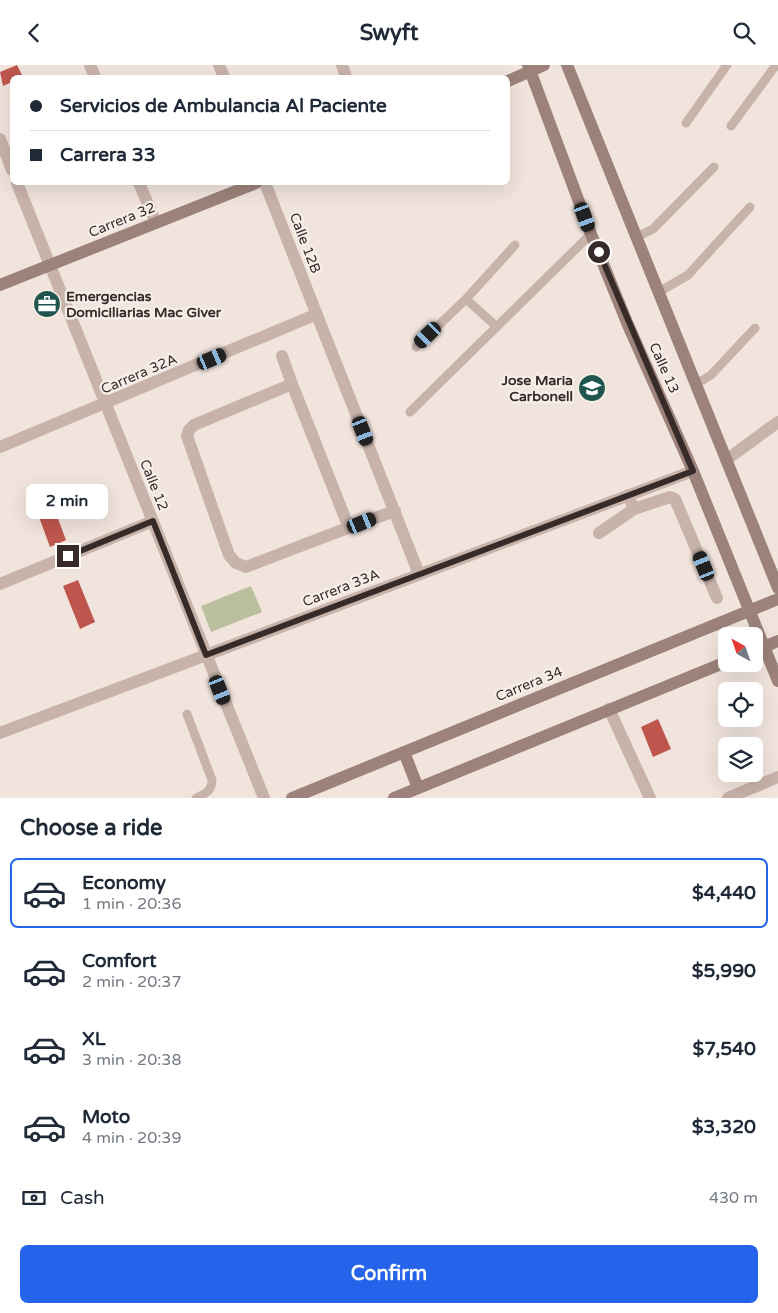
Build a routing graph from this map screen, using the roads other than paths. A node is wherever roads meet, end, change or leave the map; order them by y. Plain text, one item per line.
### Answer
1 (544, 65) edge
2 (567, 65) edge
3 (727, 65) edge
4 (776, 65) edge
5 (530, 68) edge
6 (510, 80) edge
7 (686, 123) dead end
8 (731, 126) dead end
9 (0, 139) edge
10 (10, 165) edge
11 (714, 167) dead end
12 (18, 185) edge
13 (140, 185) edge
14 (251, 185) edge
15 (266, 185) edge
16 (750, 207) dead end
17 (156, 223) junction
18 (591, 234) junction
19 (637, 237) junction
20 (515, 245) dead end
21 (50, 265) junction
22 (0, 285) edge
23 (659, 292) junction
24 (466, 299) junction
25 (317, 314) junction
26 (497, 327) junction
27 (755, 328) dead end
28 (416, 347) dead end
29 (282, 356) dead end
30 (292, 383) junction
31 (696, 384) junction
32 (106, 404) junction
33 (410, 413) dead end
34 (778, 422) edge
35 (0, 447) edge
36 (726, 460) junction
37 (693, 471) junction
38 (628, 495) junction
39 (634, 509) junction
40 (395, 511) junction
41 (153, 521) junction
42 (349, 528) junction
43 (599, 533) dead end
44 (419, 574) junction
45 (0, 584) edge
46 (778, 588) edge
47 (717, 598) dead end
48 (778, 599) edge
49 (748, 610) junction
50 (753, 627) edge
51 (778, 641) edge
52 (763, 647) edge
53 (206, 655) junction
54 (763, 656) edge
55 (718, 665) edge
56 (778, 681) edge
57 (609, 709) junction
58 (187, 714) dead end
59 (0, 733) edge
60 (404, 752) junction
61 (778, 777) edge
62 (418, 788) junction
63 (196, 798) edge
64 (264, 798) edge
65 (292, 798) edge
66 (394, 798) edge
67 (650, 798) edge
68 (728, 798) edge

1 - 5 street
2 - 19 street, Calle 13
3 - 7 lane
4 - 8 lane
5 - 6 street
5 - 18 street, Calle 13
9 - 10 street
11 - 19 lane
12 - 21 street, Calle 12
13 - 17 street
14 - 17 street, Carrera 32
15 - 25 street, Calle 12B
16 - 23 lane
17 - 21 street, Carrera 32
18 - 26 lane
18 - 37 street, Calle 13
19 - 23 street, Calle 13
20 - 24 lane
21 - 22 street, Carrera 32
21 - 32 street, Calle 12
23 - 31 street, Calle 13
24 - 26 lane
24 - 28 lane
25 - 32 street, Carrera 32A
25 - 40 street, Calle 12B
26 - 33 lane
27 - 31 lane
29 - 30 street
30 - 42 street
30 - 42 street
31 - 36 street, Calle 13
32 - 35 street, Carrera 32A
32 - 41 street, Calle 12
34 - 36 street
36 - 46 street, Calle 13
37 - 38 street, Carrera 33A
37 - 49 street, Calle 13
38 - 39 street
38 - 44 street, Carrera 33A
39 - 43 street
39 - 47 street
40 - 42 street
40 - 44 street, Calle 12B
41 - 45 street
41 - 53 street, Calle 12
44 - 53 street, Carrera 33A
48 - 49 street, Carrera 34
49 - 50 street, Calle 13
49 - 60 street, Carrera 34
51 - 52 street
53 - 59 street, Carrera 33A
53 - 64 street, Calle 12
54 - 56 street, Calle 13
55 - 57 street
57 - 62 street
57 - 67 street
58 - 63 lane
60 - 62 street
60 - 65 street, Carrera 34
61 - 68 street
62 - 66 street

